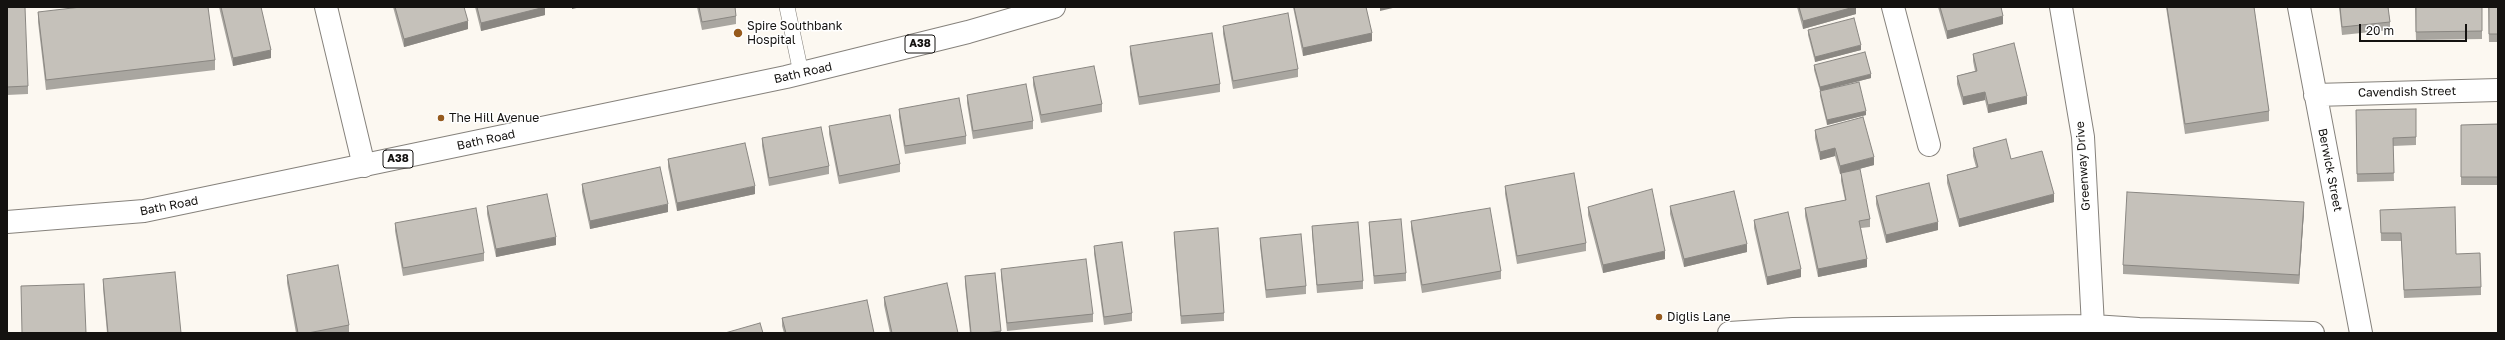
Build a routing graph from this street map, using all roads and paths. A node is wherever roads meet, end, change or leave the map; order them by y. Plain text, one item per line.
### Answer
1 (326, 7) edge
2 (788, 7) edge
3 (1054, 7) edge
4 (1893, 7) edge
5 (2061, 7) edge
6 (2299, 7) edge
7 (802, 73) junction
8 (2498, 90) edge
9 (2315, 95) junction
10 (1928, 145) dead end
11 (364, 166) junction
12 (7, 222) edge
13 (2094, 326) junction
14 (1730, 333) edge
15 (2313, 333) edge
16 (2361, 333) edge

1 - 11 street
2 - 7 lane
3 - 7 street, Bath Road / A38
4 - 10 street
5 - 13 street, Greenway Drive
6 - 9 street, Berwick Street
7 - 11 street, Bath Road / A38
8 - 9 street, Cavendish Street
9 - 16 street, Berwick Street
11 - 12 street, Bath Road / A38
13 - 14 street
13 - 15 street

